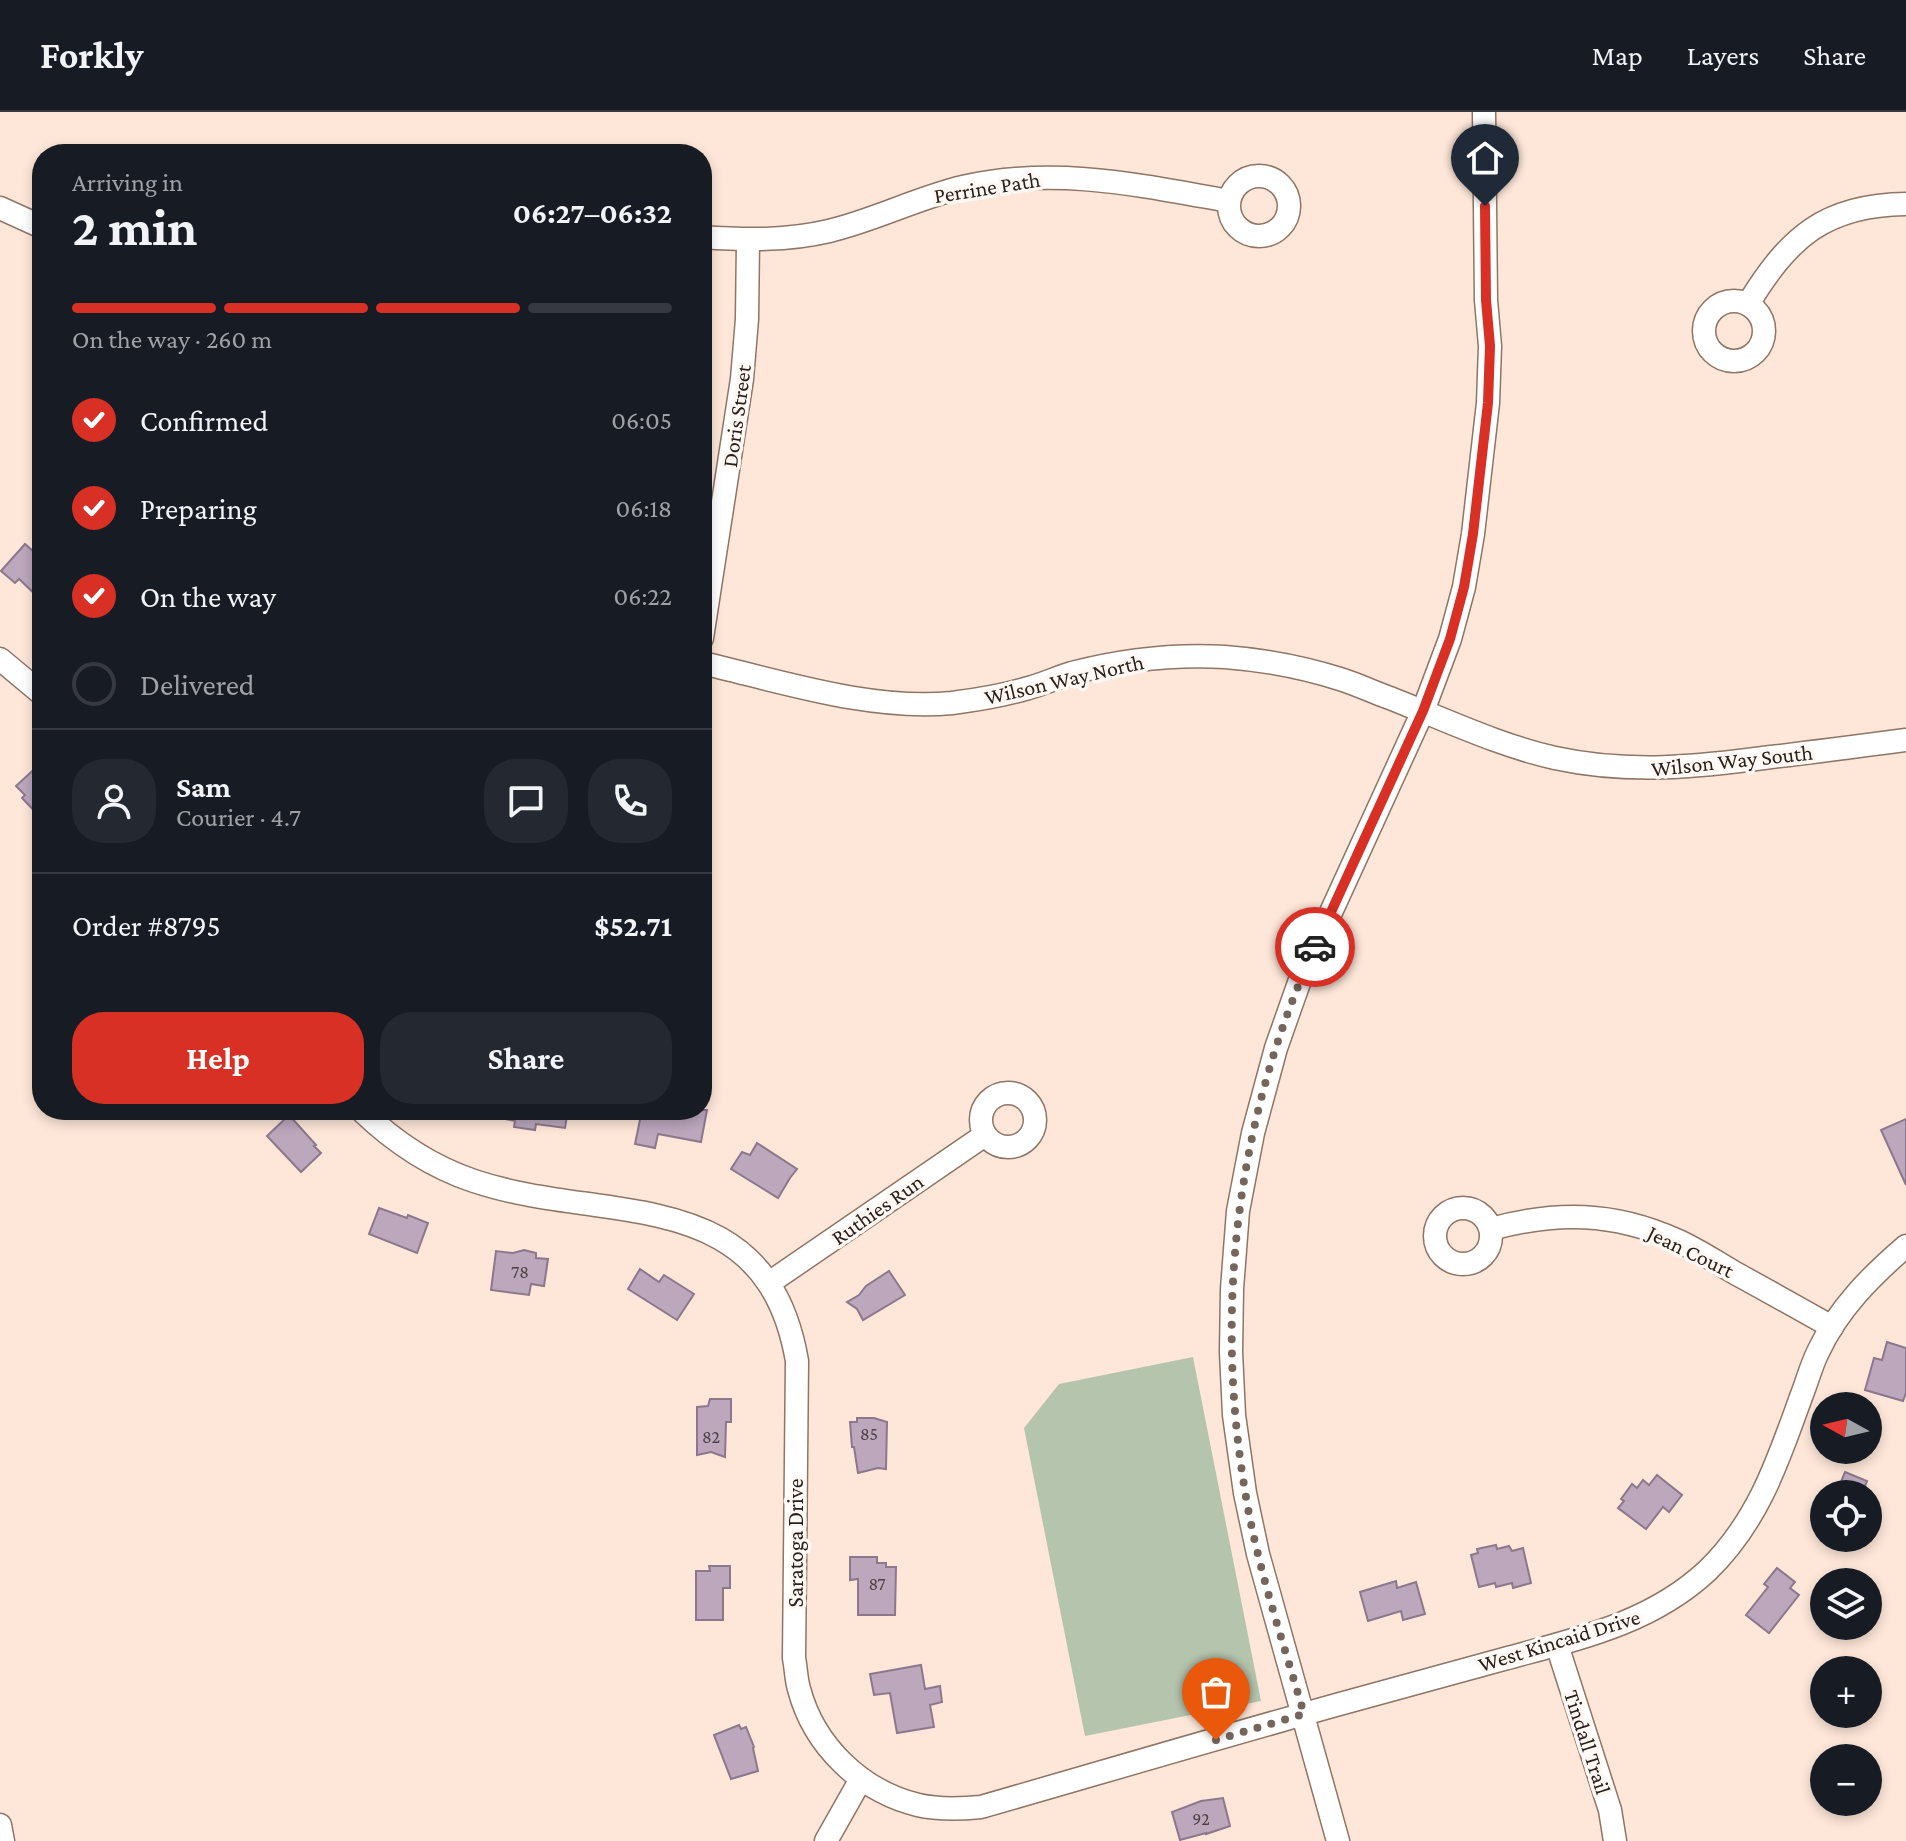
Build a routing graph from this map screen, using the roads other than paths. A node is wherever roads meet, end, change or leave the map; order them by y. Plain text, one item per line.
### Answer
1 (1484, 112) edge
2 (1229, 201) dead end
3 (1906, 204) edge
4 (0, 208) edge
5 (32, 222) edge
6 (712, 238) edge
7 (748, 241) junction
8 (1748, 304) dead end
9 (712, 573) edge
10 (0, 659) edge
11 (712, 665) edge
12 (32, 686) edge
13 (1423, 711) junction
14 (1906, 740) edge
15 (372, 1120) edge
16 (985, 1135) dead end
17 (1491, 1229) dead end
18 (1906, 1246) edge
19 (769, 1283) junction
20 (1832, 1327) junction
21 (1557, 1645) junction
22 (1304, 1714) junction
23 (861, 1779) junction
24 (0, 1825) edge
25 (3, 1841) edge
26 (826, 1841) edge
27 (1338, 1841) edge
28 (1615, 1841) edge

1 - 13 street
2 - 7 street, Perrine Path
3 - 8 street
4 - 5 street
6 - 7 street, Perrine Path
7 - 9 street, Doris Street
10 - 12 street
11 - 13 street, Wilson Way North
13 - 14 street, Wilson Way South
13 - 22 street
15 - 19 street, Saratoga Drive
16 - 19 street, Ruthies Run
17 - 20 street, Jean Court
18 - 20 street, West Kincaid Drive
19 - 23 street, Saratoga Drive
20 - 21 street, West Kincaid Drive
21 - 22 street, West Kincaid Drive
21 - 28 street, Tindall Trail
22 - 23 street, Saratoga Drive
22 - 27 street
23 - 26 street
24 - 25 street

